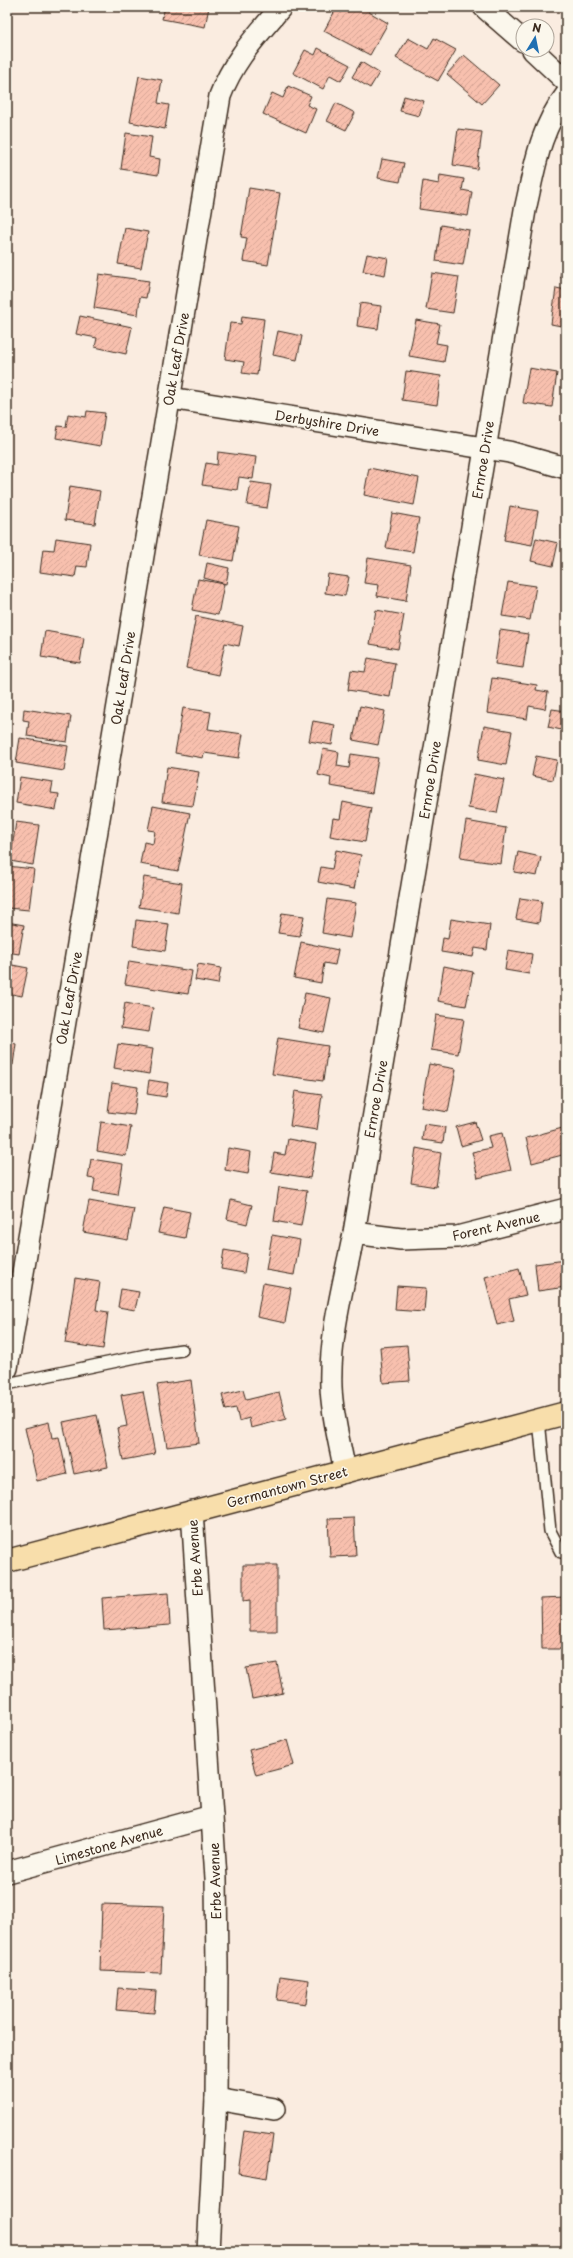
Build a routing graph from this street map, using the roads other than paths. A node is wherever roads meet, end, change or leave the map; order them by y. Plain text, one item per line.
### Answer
1 (281, 7) edge
2 (484, 7) edge
3 (515, 34) edge
4 (542, 58) edge
5 (566, 81) edge
6 (566, 94) edge
7 (170, 398) junction
8 (485, 448) junction
9 (566, 468) edge
10 (566, 1209) edge
11 (354, 1233) junction
12 (182, 1350) dead end
13 (7, 1368) edge
14 (7, 1384) edge
15 (566, 1413) edge
16 (539, 1420) junction
17 (345, 1472) junction
18 (192, 1512) junction
19 (566, 1553) edge
20 (7, 1560) edge
21 (212, 1816) junction
22 (7, 1872) edge
23 (216, 2099) junction
24 (274, 2109) dead end
25 (208, 2251) edge

1 - 7 street, Oak Leaf Drive
2 - 3 street
4 - 5 street
6 - 8 street, Ernroe Drive
7 - 8 street, Derbyshire Drive
7 - 13 street, Oak Leaf Drive
8 - 9 street, Derbyshire Drive
8 - 11 street, Ernroe Drive
10 - 11 street, Forent Avenue
11 - 17 street, Ernroe Drive
12 - 14 lane
15 - 16 main road, Germantown Street
16 - 17 main road, Germantown Street
16 - 19 lane
17 - 18 main road, Germantown Street
18 - 20 main road, Germantown Street
18 - 21 street, Erbe Avenue
21 - 22 street, Limestone Avenue
21 - 23 street, Erbe Avenue
23 - 24 street
23 - 25 street, Erbe Avenue

